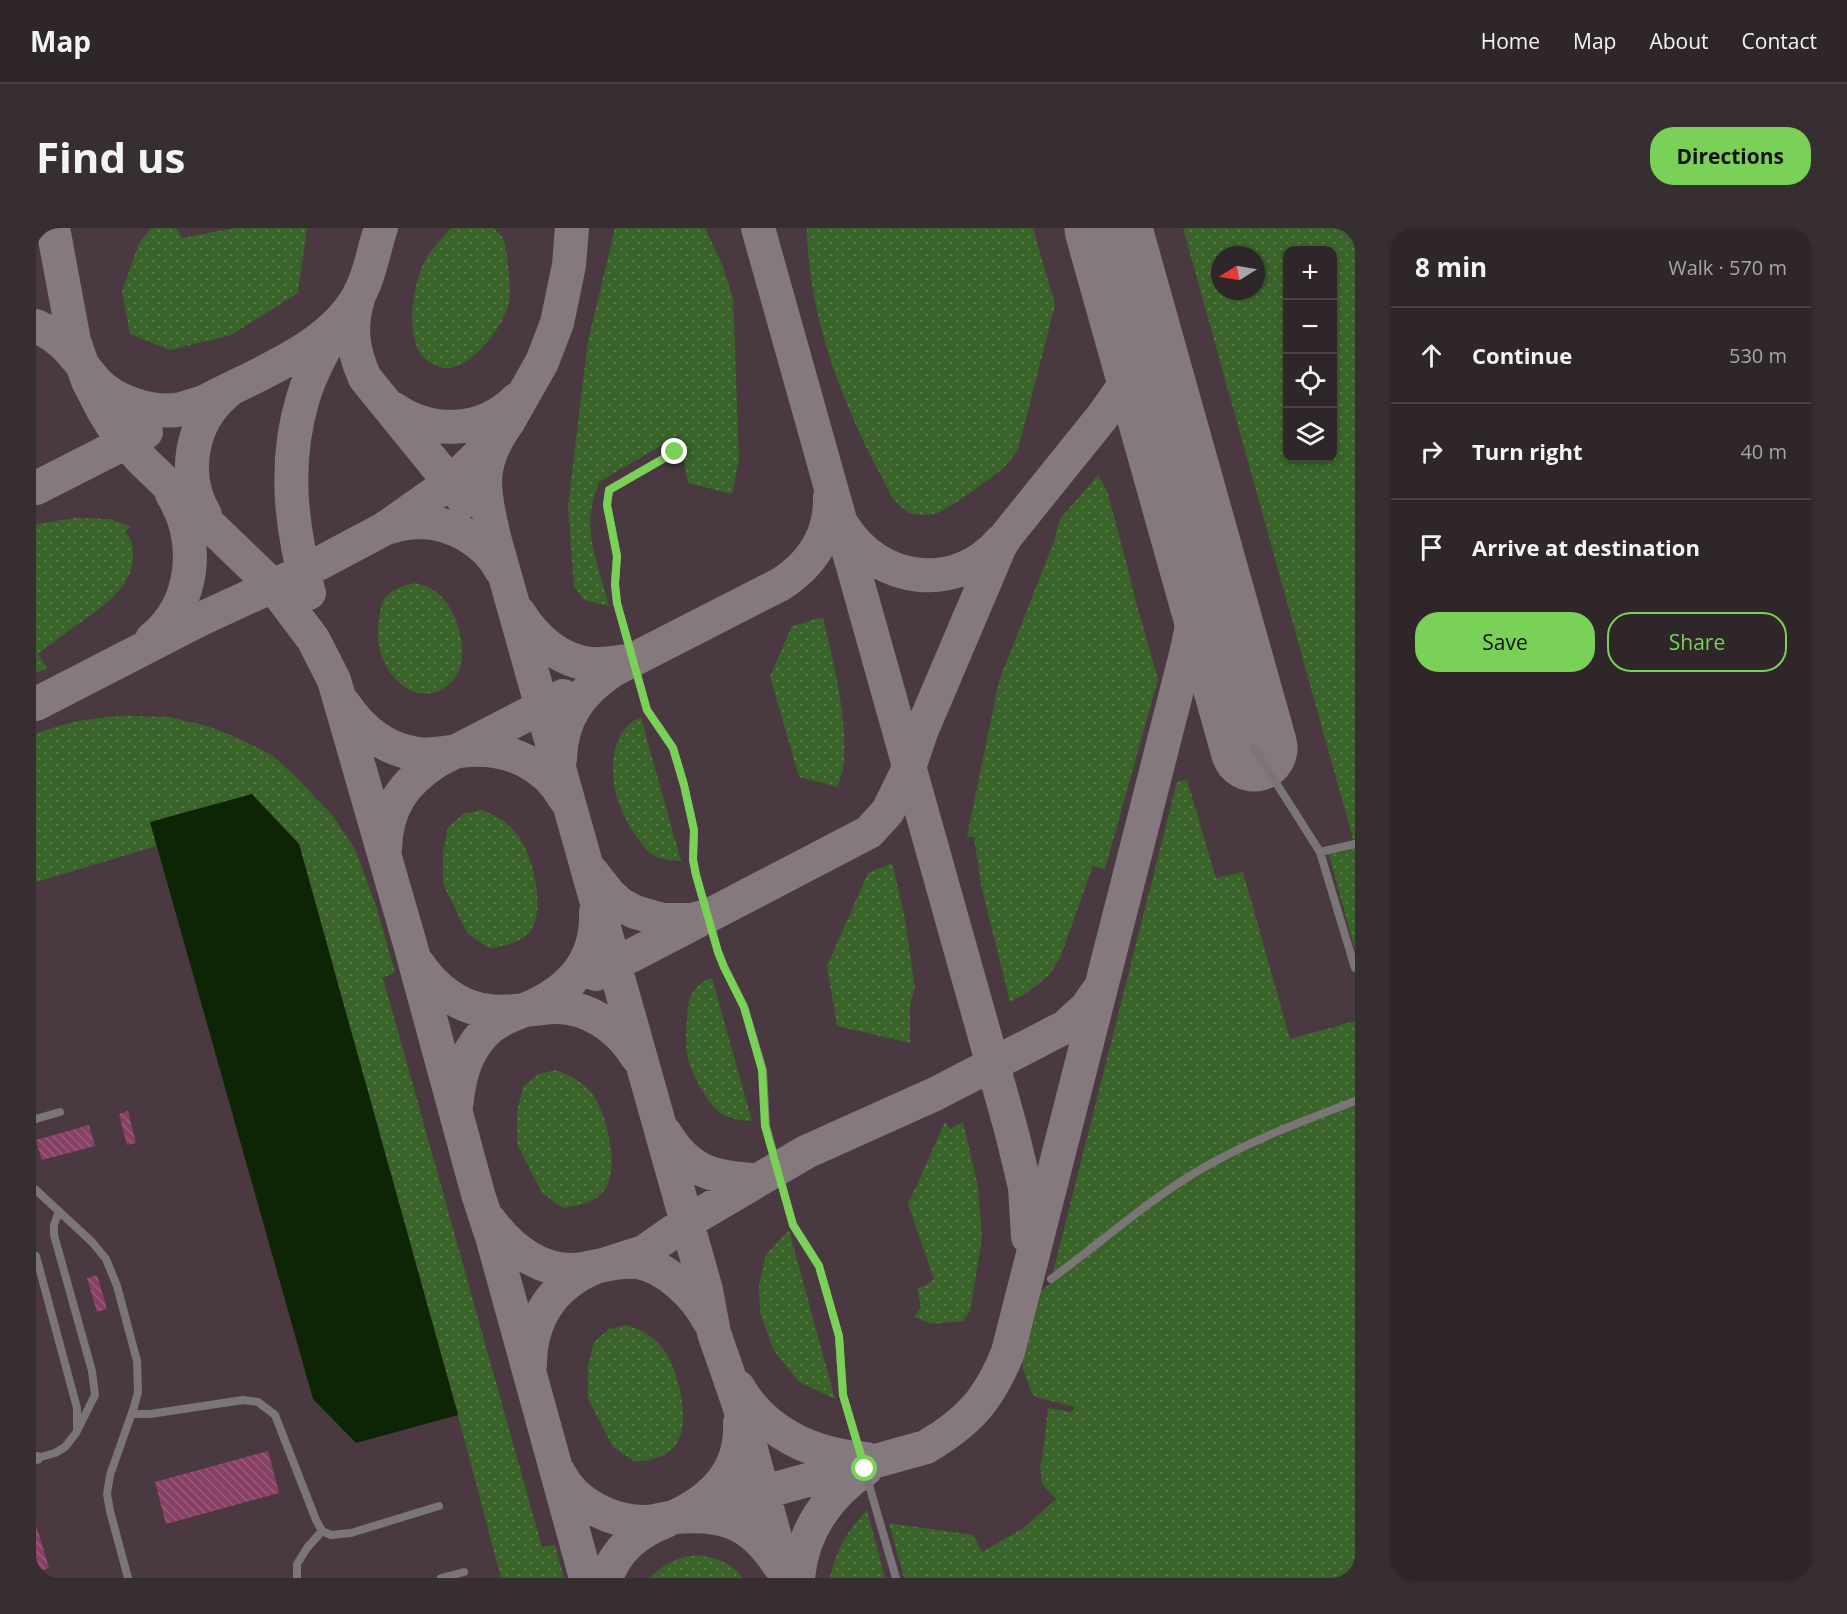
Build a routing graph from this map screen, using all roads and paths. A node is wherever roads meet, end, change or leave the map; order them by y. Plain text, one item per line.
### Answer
1 (675, 452) dead end
2 (1254, 748) dead end
3 (1355, 844) edge
4 (1320, 852) junction
5 (1355, 968) edge
6 (1355, 1101) edge
7 (60, 1112) dead end
8 (36, 1119) edge
9 (36, 1190) edge
10 (59, 1211) junction
11 (36, 1256) edge
12 (1051, 1279) dead end
13 (132, 1414) junction
14 (76, 1433) junction
15 (36, 1458) edge
16 (439, 1506) dead end
17 (322, 1531) junction
18 (464, 1572) dead end
19 (128, 1578) edge
20 (297, 1578) edge
21 (441, 1578) edge
22 (896, 1578) edge

1 - 22 lane
2 - 4 lane
3 - 4 lane
4 - 5 lane
6 - 12 lane
7 - 8 lane
9 - 10 lane
10 - 13 lane
10 - 14 lane
11 - 14 lane
13 - 17 lane
13 - 19 lane
14 - 15 lane
16 - 17 lane
17 - 20 lane
18 - 21 lane

